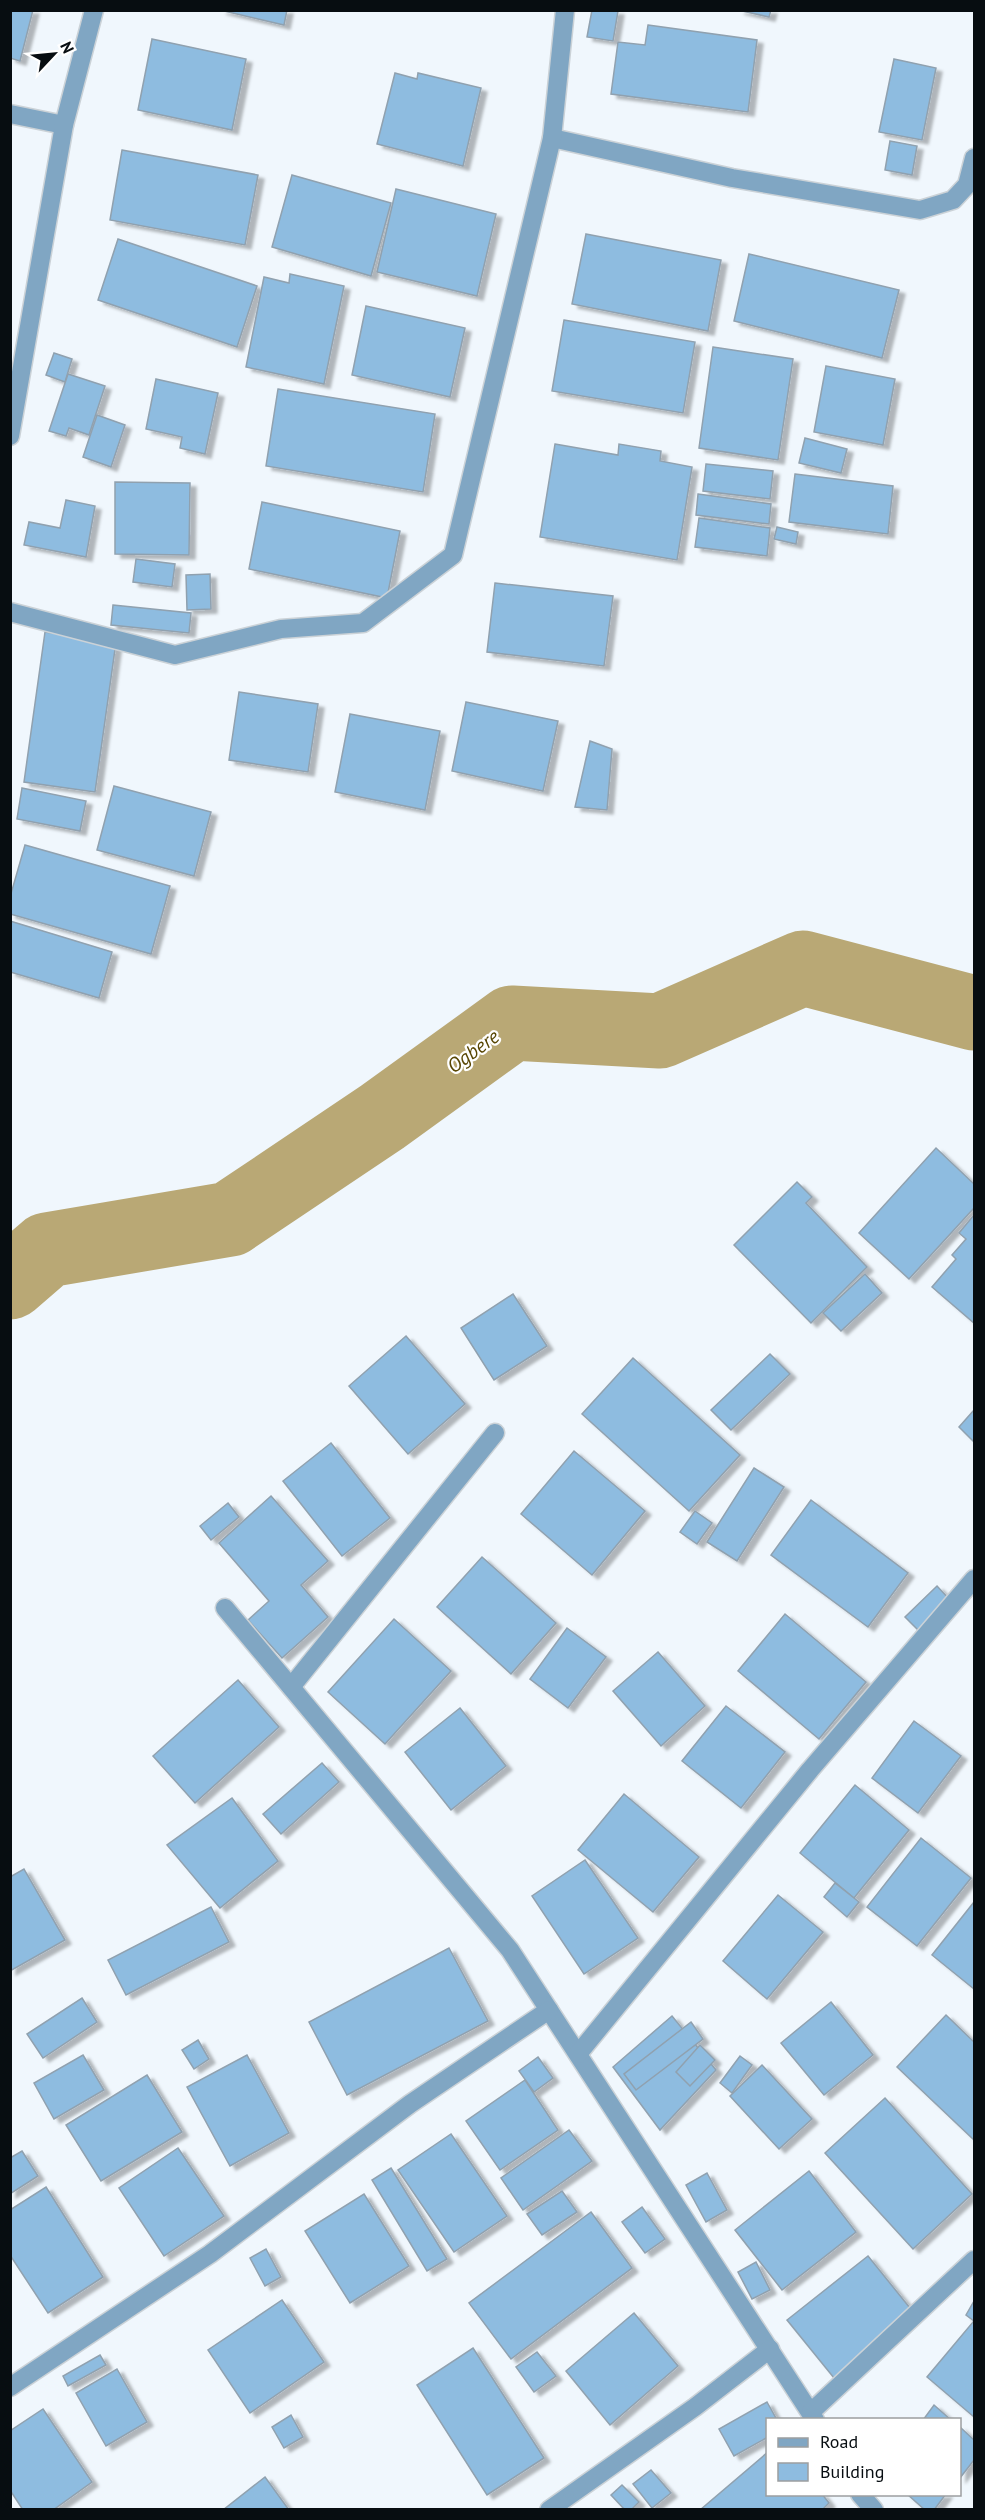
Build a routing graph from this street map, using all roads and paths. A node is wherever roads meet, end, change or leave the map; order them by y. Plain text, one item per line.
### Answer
1 (94, 10) edge
2 (565, 10) edge
3 (10, 114) edge
4 (64, 125) junction
5 (552, 138) junction
6 (975, 158) edge
7 (10, 436) edge
8 (10, 612) edge
9 (495, 1433) dead end
10 (975, 1579) edge
11 (225, 1608) dead end
12 (291, 1687) junction
13 (549, 2010) junction
14 (578, 2054) junction
15 (975, 2260) edge
16 (770, 2349) junction
17 (10, 2387) edge
18 (813, 2416) edge
19 (862, 2496) edge
20 (549, 2510) edge
21 (874, 2510) edge

1 - 4 street
2 - 5 street
3 - 4 street
4 - 7 street
5 - 6 street
5 - 8 street
9 - 12 street
10 - 14 street
11 - 12 street
12 - 13 street
13 - 14 street
13 - 17 street
14 - 16 street
15 - 18 street
16 - 18 street
16 - 20 street
19 - 21 street

